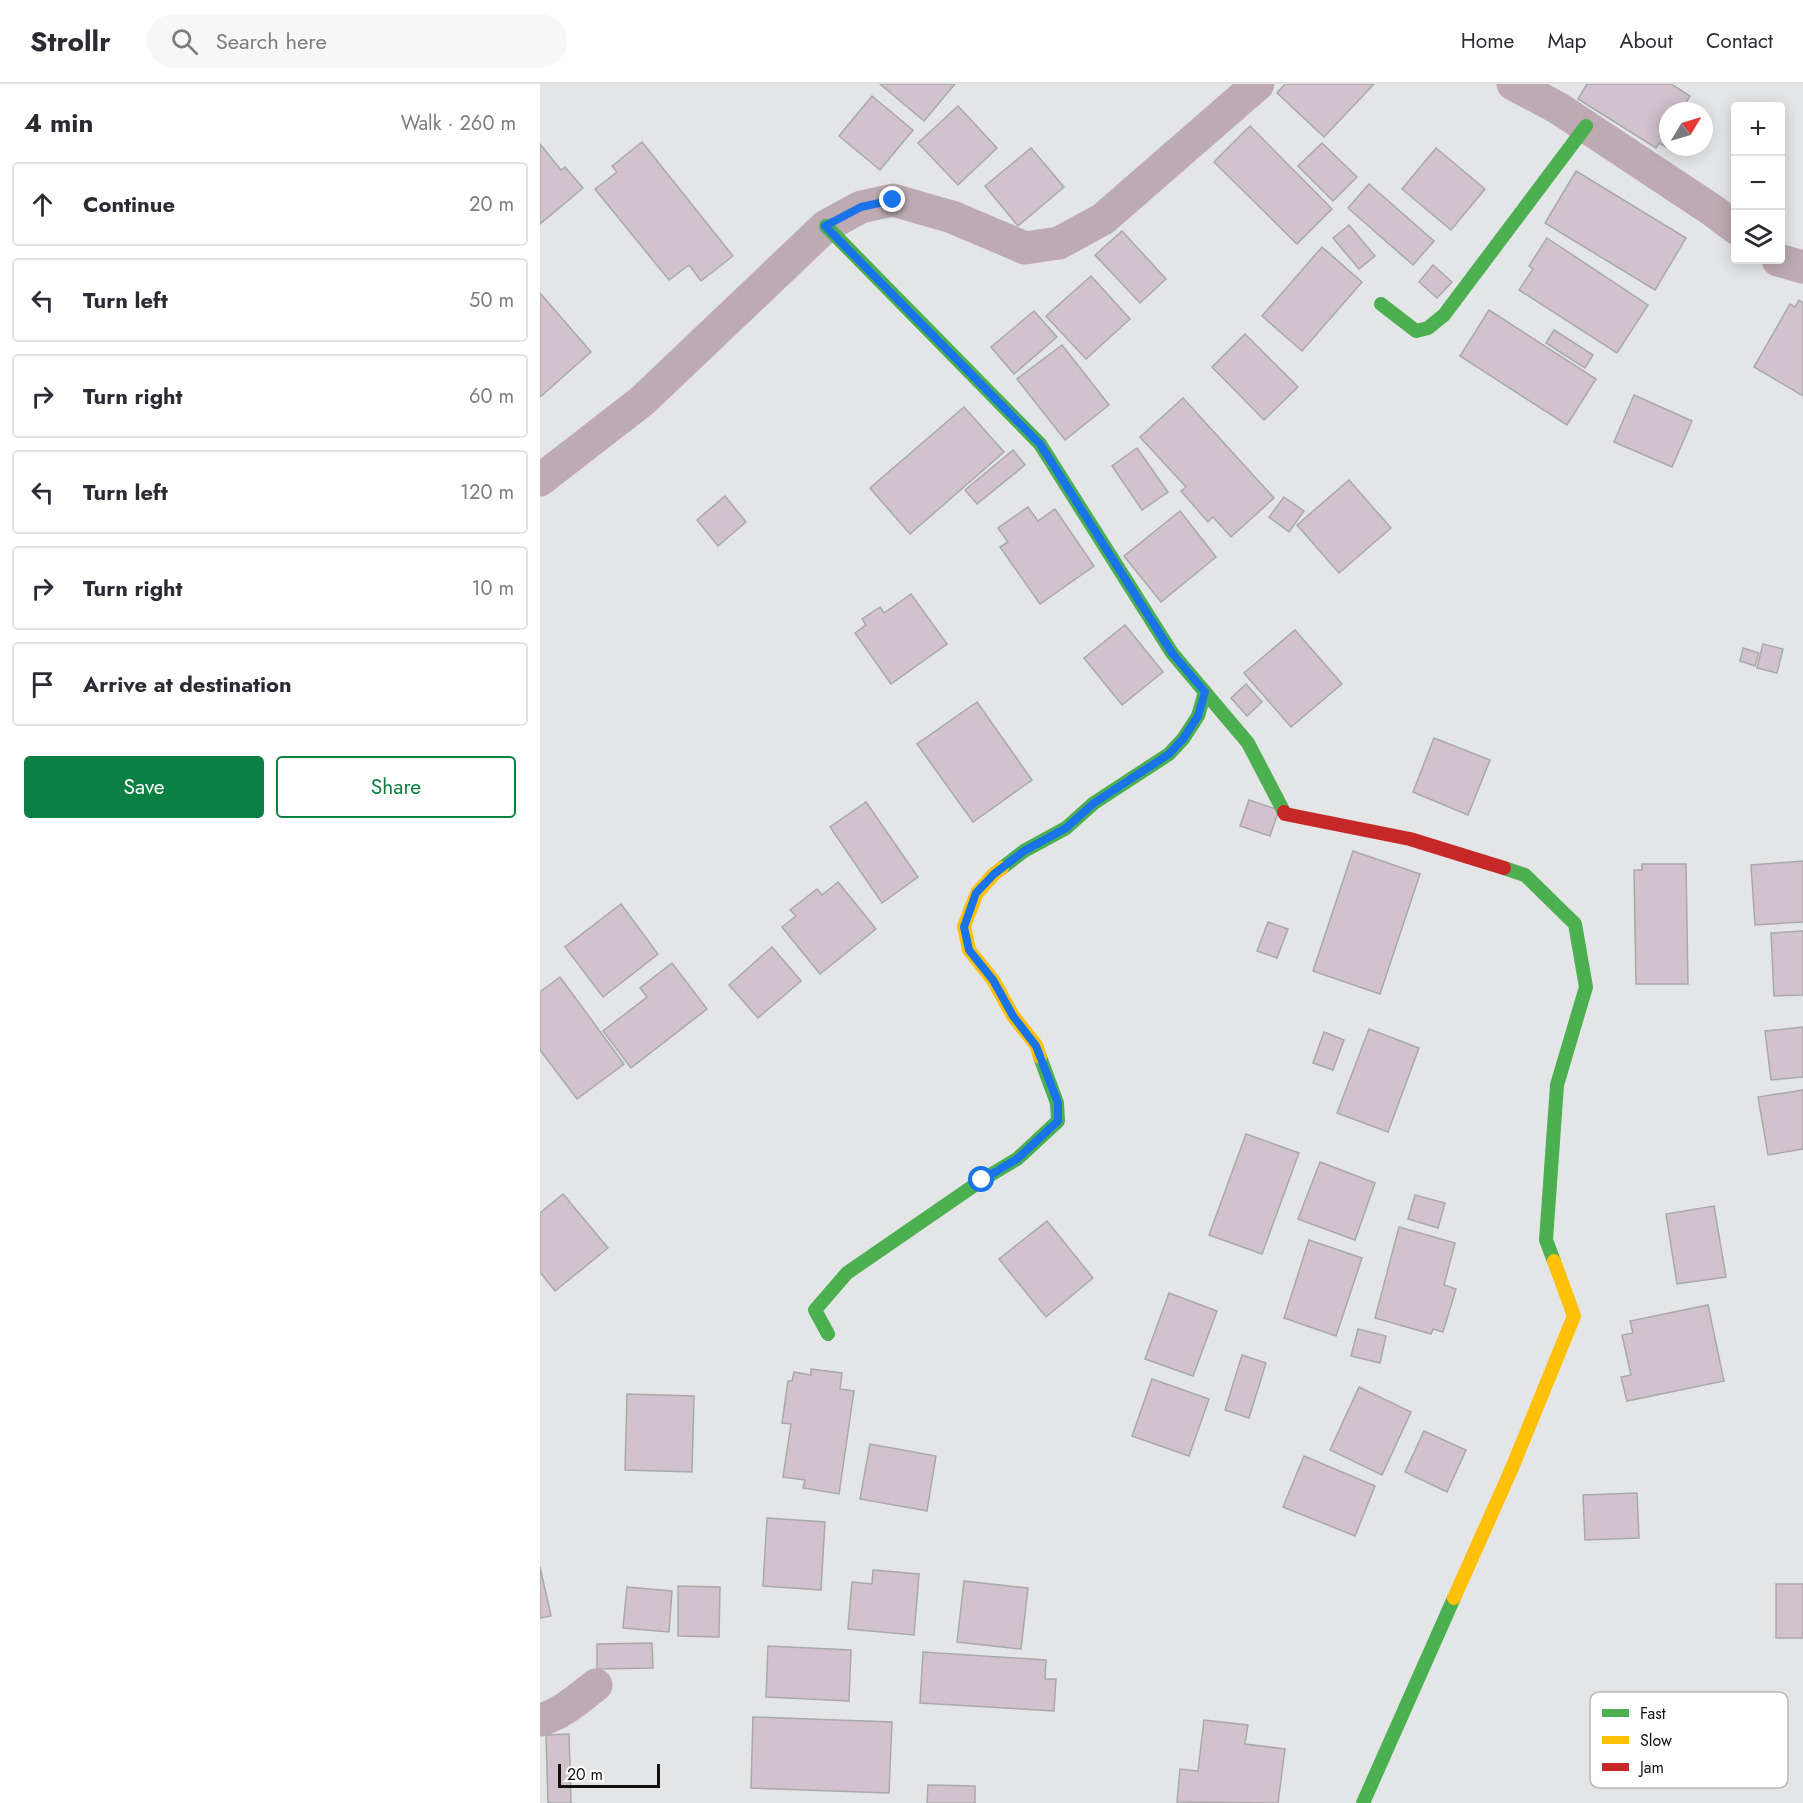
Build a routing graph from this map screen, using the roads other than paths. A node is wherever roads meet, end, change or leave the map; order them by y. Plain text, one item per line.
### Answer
1 (1258, 84) edge
2 (1513, 84) edge
3 (1564, 96) edge
4 (1586, 126) junction
5 (1731, 224) edge
6 (825, 226) junction
7 (1785, 262) edge
8 (1803, 267) edge
9 (1381, 304) dead end
10 (540, 480) edge
11 (1205, 692) junction
12 (828, 1334) dead end
13 (596, 1686) dead end
14 (540, 1720) edge
15 (1363, 1803) edge

1 - 6 street
2 - 3 street
3 - 4 street
4 - 5 street
4 - 9 street
6 - 10 street
6 - 11 street
7 - 8 street
11 - 12 street
11 - 15 street
13 - 14 street

